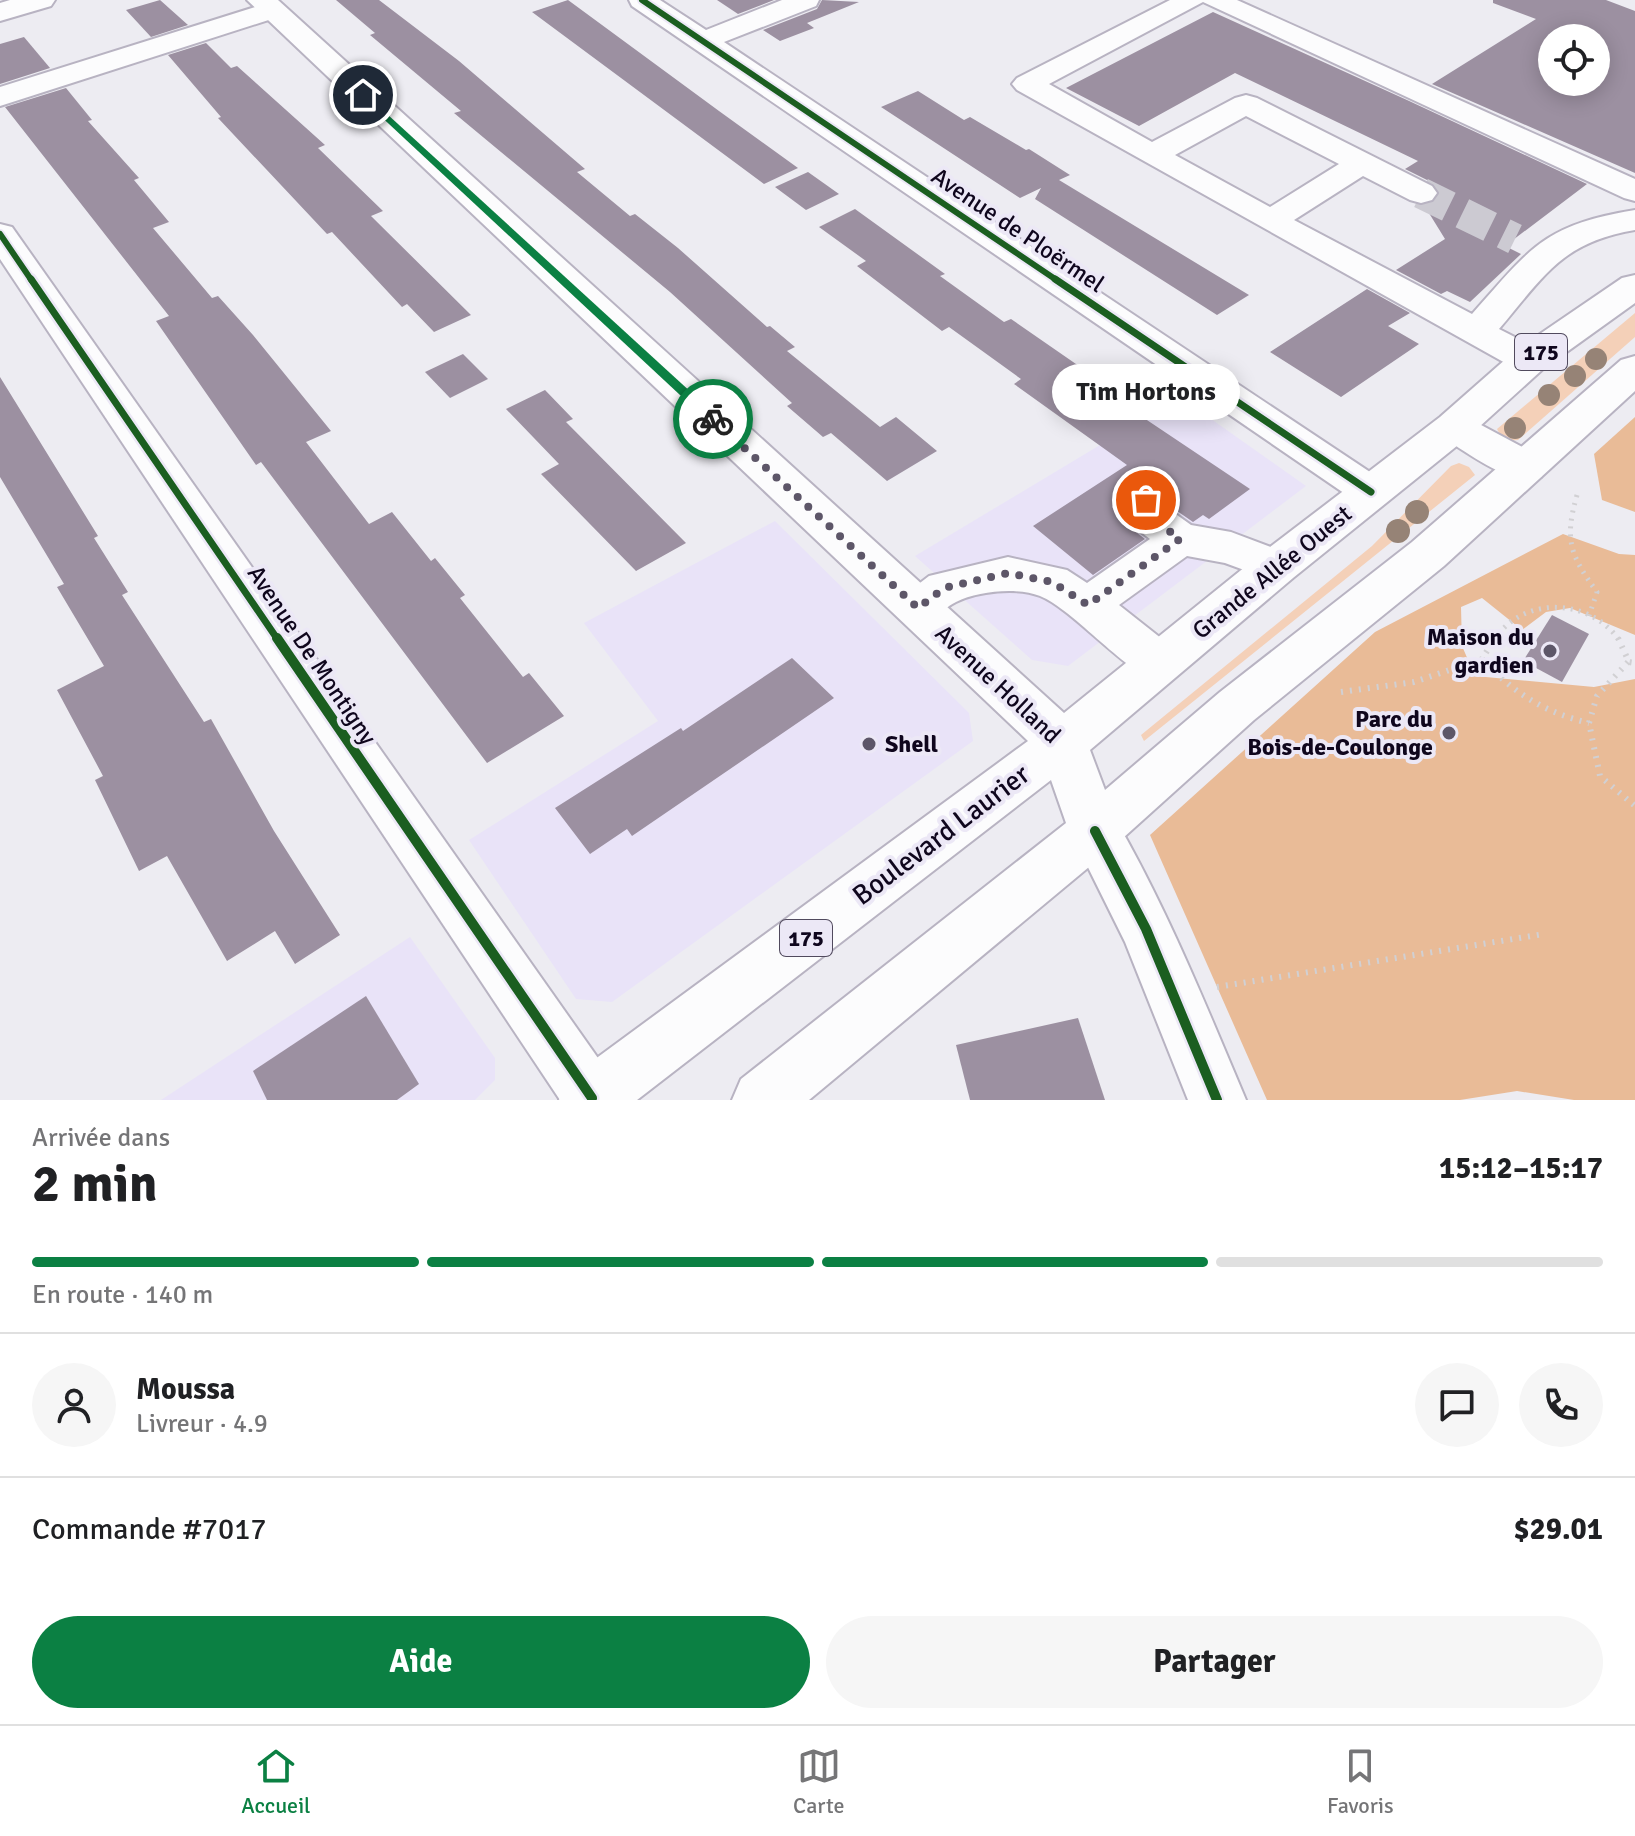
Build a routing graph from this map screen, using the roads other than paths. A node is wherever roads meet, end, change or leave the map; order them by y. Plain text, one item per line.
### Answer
1 (41, 0) edge
2 (642, 0) edge
3 (806, 0) edge
4 (1191, 0) edge
5 (1215, 0) edge
6 (266, 5) edge
7 (0, 12) edge
8 (703, 41) junction
9 (0, 97) edge
10 (1152, 155) junction
11 (1362, 163) junction
12 (1635, 191) edge
13 (1421, 193) tunnel mouth
14 (1271, 220) junction
15 (1635, 220) edge
16 (0, 234) edge
17 (1515, 239) tunnel mouth
18 (1553, 245) junction
19 (1635, 286) edge
20 (1477, 332) junction
21 (1529, 360) junction
22 (1635, 369) edge
23 (1454, 427) junction
24 (1527, 467) junction
25 (1371, 492) junction
26 (1134, 507) dead end
27 (1180, 539) junction
28 (1065, 552) dead end
29 (1277, 566) junction
30 (1030, 577) junction
31 (1088, 605) junction
32 (918, 608) junction
33 (1160, 663) junction
34 (1063, 743) junction
35 (1095, 831) junction
36 (590, 1099) edge
37 (762, 1100) edge
38 (1217, 1100) edge

1 - 7 main road
2 - 8 street, Avenue de Ploërmel
3 - 8 street
4 - 10 street
5 - 12 street
6 - 9 street
6 - 32 main road, Avenue Holland
8 - 25 street, Avenue de Ploërmel
10 - 11 street
10 - 14 street
11 - 13 street
11 - 14 street
14 - 20 street
15 - 18 street
16 - 36 street, Avenue De Montigny
17 - 18 street
18 - 20 street
19 - 21 main road, Grande Allée Ouest / 175
20 - 21 street
21 - 23 main road, Grande Allée Ouest / 175
22 - 24 main road
23 - 24 street
23 - 25 main road, Grande Allée Ouest / 175
24 - 35 main road
25 - 29 main road, Grande Allée Ouest / 175
26 - 27 street
27 - 29 street
27 - 31 street
28 - 30 street
29 - 33 main road, Grande Allée Ouest / 175
30 - 31 street
30 - 32 street
31 - 33 street
32 - 34 main road, Avenue Holland
33 - 34 main road, Grande Allée Ouest / 175
34 - 35 main road, Avenue Holland
34 - 36 main road, Boulevard Laurier / 175
35 - 37 main road
35 - 38 street, Avenue Holland

